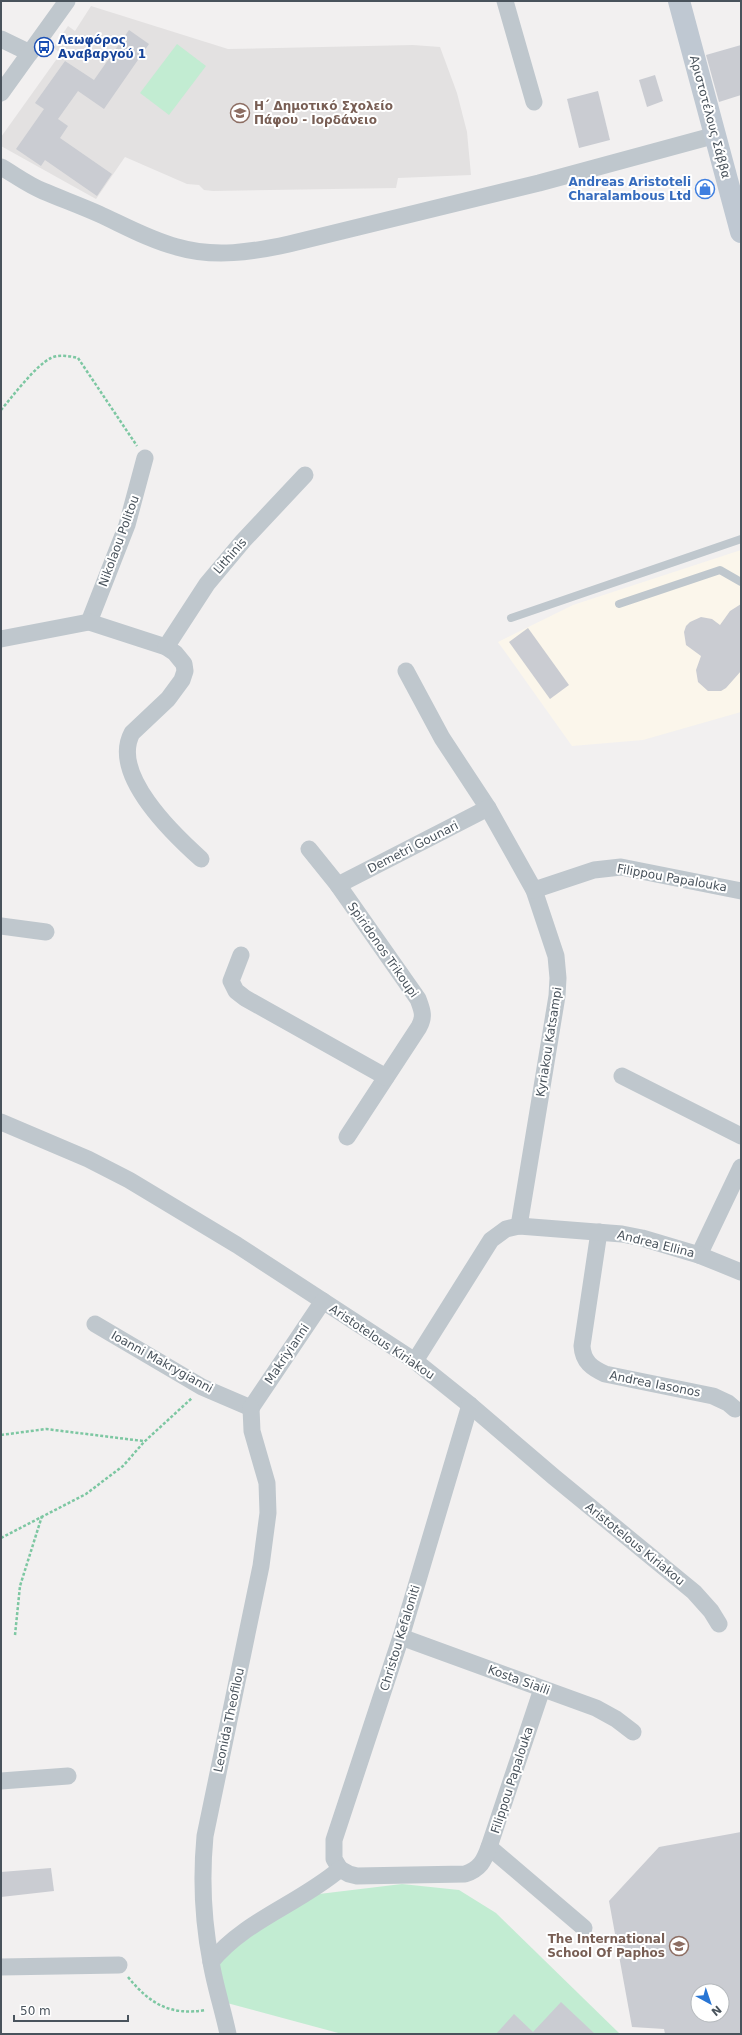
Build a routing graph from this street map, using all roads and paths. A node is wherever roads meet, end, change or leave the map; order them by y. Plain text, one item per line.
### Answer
1 (67, 1) edge
2 (505, 1) edge
3 (678, 1) edge
4 (1, 39) edge
5 (30, 52) junction
6 (1, 93) edge
7 (534, 102) dead end
8 (716, 135) junction
9 (1, 167) edge
10 (739, 218) edge
11 (1, 410) edge
12 (145, 458) joint
13 (305, 474) dead end
14 (741, 539) edge
15 (741, 582) edge
16 (619, 604) dead end
17 (511, 618) dead end
18 (89, 622) junction
19 (1, 639) edge
20 (166, 647) junction
21 (406, 671) dead end
22 (488, 808) junction
23 (309, 849) dead end
24 (201, 859) dead end
25 (338, 885) junction
26 (534, 890) junction
27 (741, 891) edge
28 (1, 926) edge
29 (46, 932) dead end
30 (241, 955) dead end
31 (622, 1076) dead end
32 (386, 1077) junction
33 (1, 1122) edge
34 (741, 1136) edge
35 (347, 1137) dead end
36 (741, 1167) edge
37 (519, 1226) junction
38 (599, 1232) junction
39 (699, 1255) junction
40 (741, 1272) edge
41 (323, 1301) junction
42 (95, 1324) dead end
43 (415, 1361) junction
44 (202, 1387) junction
45 (470, 1405) junction
46 (251, 1408) junction
47 (735, 1409) dead end
48 (1, 1436) edge
49 (144, 1442) junction
50 (42, 1516) junction
51 (1, 1538) edge
52 (719, 1624) dead end
53 (15, 1635) dead end
54 (401, 1637) junction
55 (542, 1688) junction
56 (633, 1732) dead end
57 (68, 1776) dead end
58 (1, 1781) edge
59 (490, 1847) junction
60 (340, 1869) junction
61 (584, 1928) dead end
62 (211, 1962) junction
63 (119, 1965) joint
64 (1, 1967) edge
65 (222, 2007) junction
66 (228, 2034) edge

1 - 5 street
2 - 7 street
3 - 8 street, Αριστοτέλους Σάββα
4 - 5 street
5 - 6 street
8 - 9 street
8 - 10 street, Αριστοτέλους Σάββα
11 - 12 path
12 - 18 street, Nikolaou Politou
13 - 20 street, Lithinis
14 - 17 lane
15 - 16 lane
18 - 19 street
18 - 20 street
20 - 24 street
21 - 22 street, Kyriakou Katsampi
22 - 25 street, Demetri Gounari
22 - 26 street, Kyriakou Katsampi
23 - 25 street, Spiridonos Trikoupi
25 - 32 street, Spiridonos Trikoupi
26 - 27 street, Filippou Papalouka
26 - 37 street, Kyriakou Katsampi
28 - 29 street
30 - 32 street
31 - 34 street
32 - 35 street, Spiridonos Trikoupi
33 - 41 street, Aristotelous Kiriakou
36 - 39 street
37 - 38 street, Andrea Ellina
37 - 43 street
38 - 39 street, Andrea Ellina
38 - 47 street, Andrea Iasonos
39 - 40 street, Andrea Ellina
41 - 43 street, Aristotelous Kiriakou
41 - 46 street, Makriyianni
42 - 44 street, Ioanni Makrygianni
43 - 45 street, Aristotelous Kiriakou
44 - 46 street, Ioanni Makrygianni
44 - 49 path
45 - 52 street, Aristotelous Kiriakou
45 - 54 street, Christou Kefaloniti
46 - 62 street, Leonida Theofilou
48 - 49 path
49 - 50 path
50 - 51 path
50 - 53 path
54 - 55 street, Kosta Siaili
54 - 60 street, Christou Kefaloniti
55 - 56 street, Kosta Siaili
55 - 59 street, Filippou Papalouka
57 - 58 street
59 - 60 street, Filippou Papalouka
59 - 61 street
60 - 62 street
62 - 65 street, Leonida Theofilou
63 - 64 street
63 - 65 path
65 - 66 street, Leonida Theofilou

